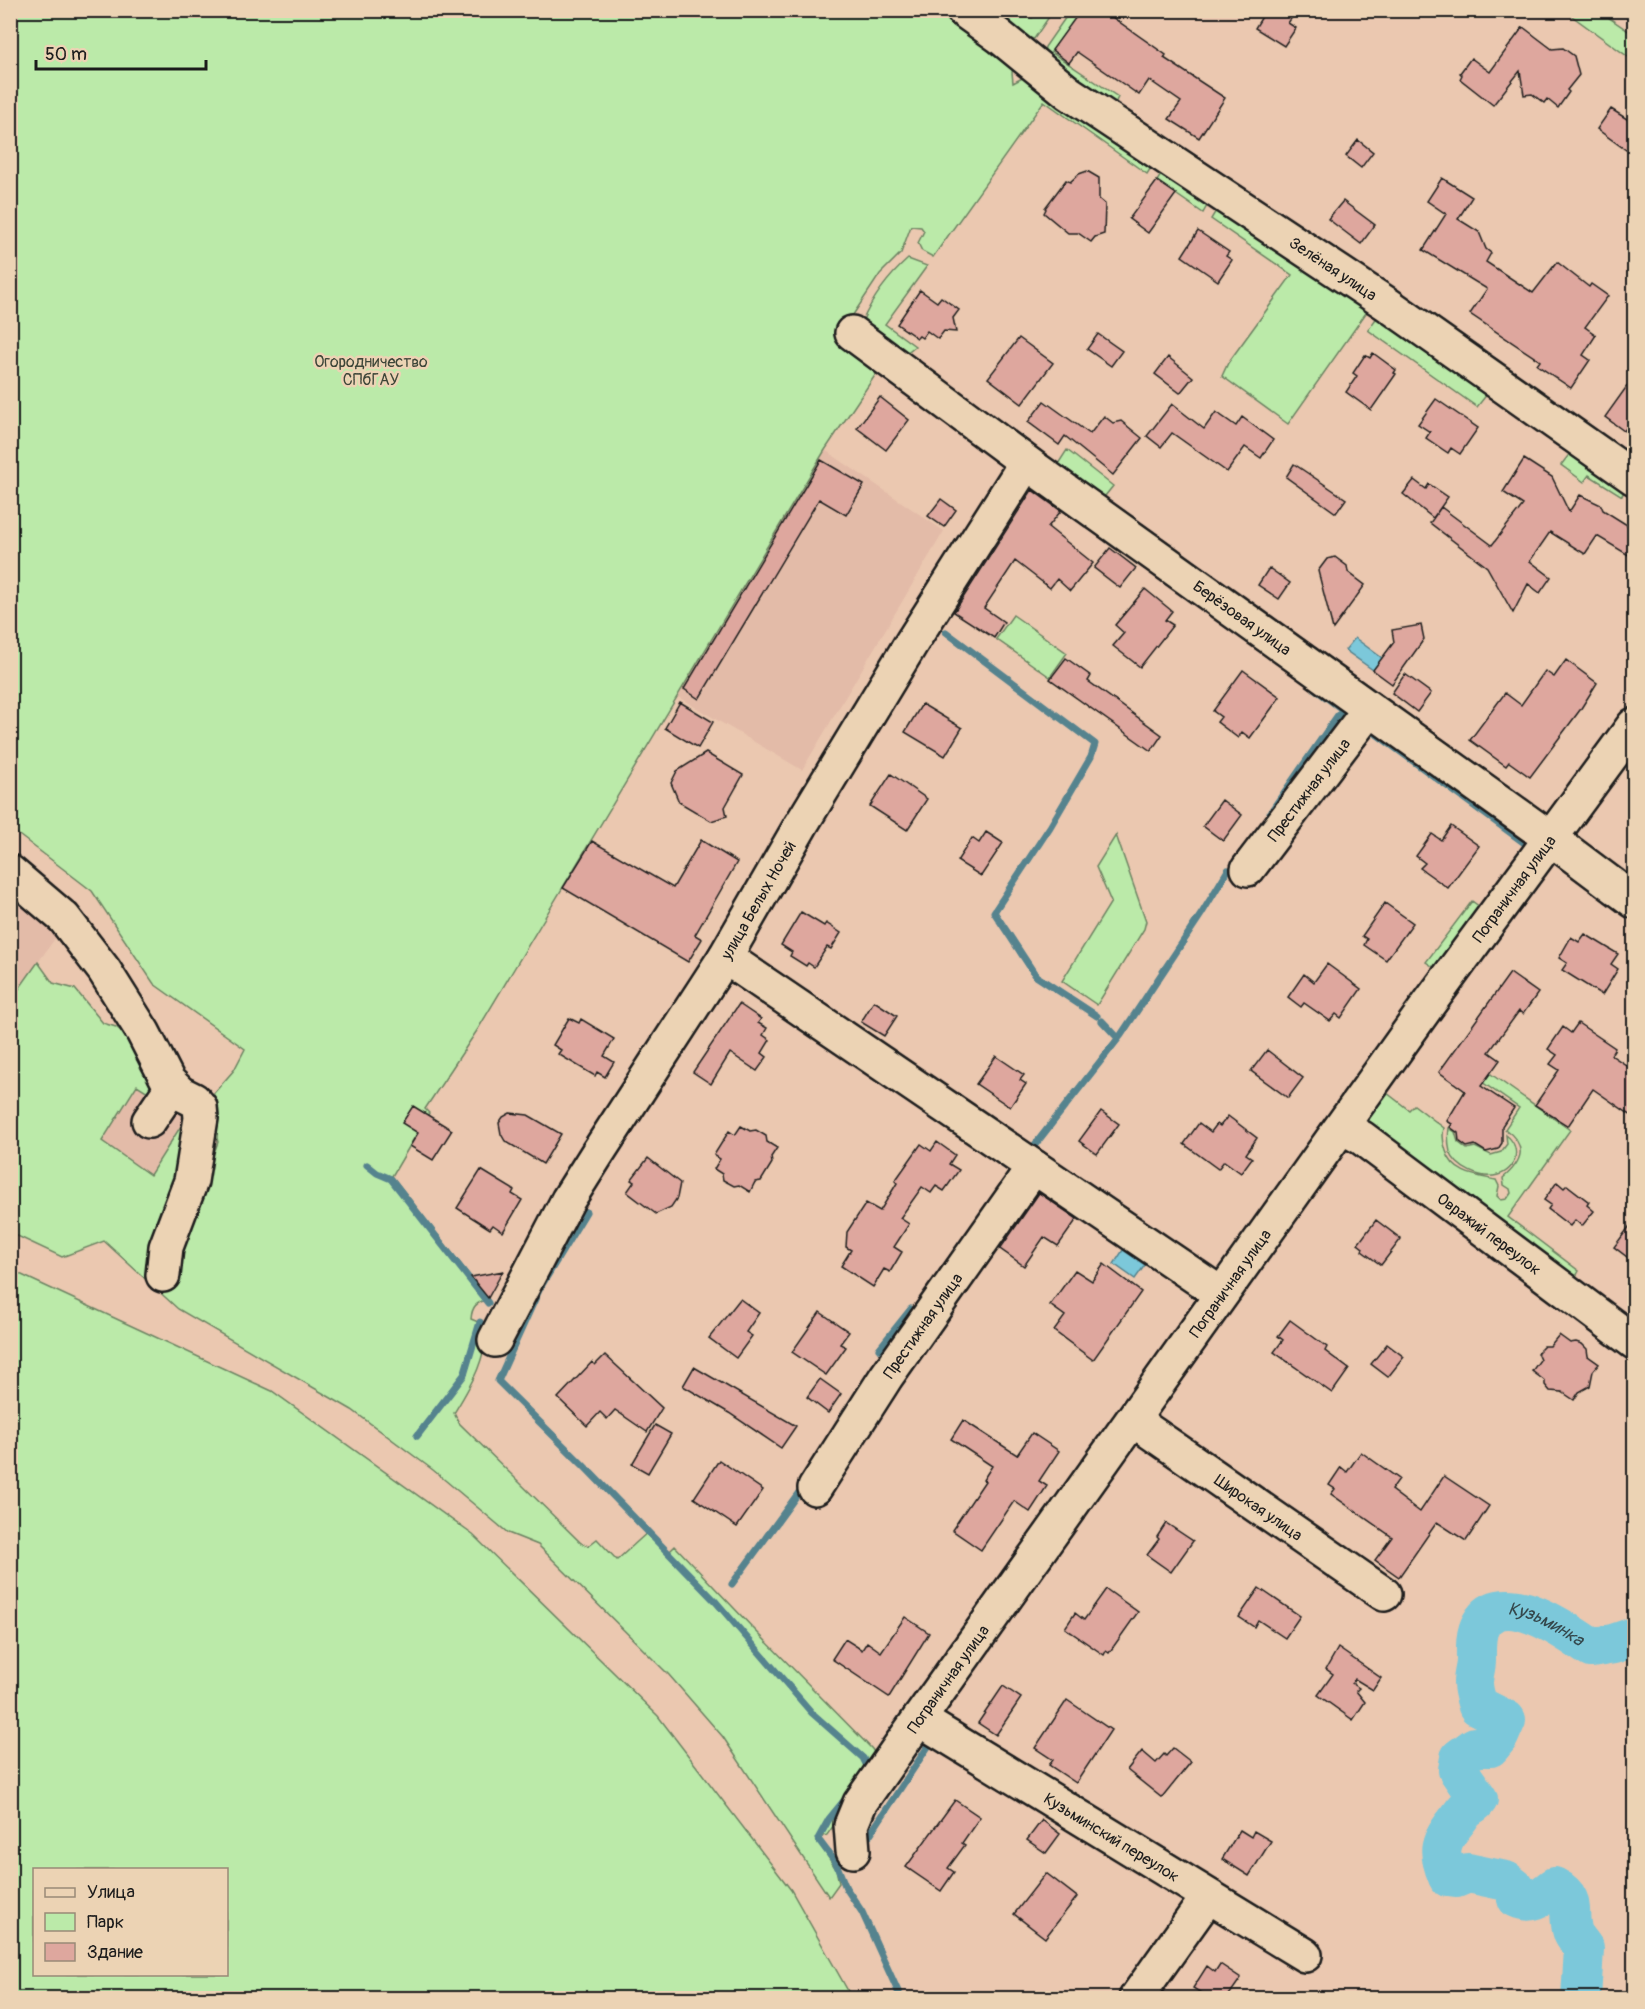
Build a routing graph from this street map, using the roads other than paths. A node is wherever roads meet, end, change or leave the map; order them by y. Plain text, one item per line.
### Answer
1 (963, 10) edge
2 (852, 333) dead end
3 (1026, 463) junction
4 (1635, 478) edge
5 (1369, 710) junction
6 (1635, 725) edge
7 (1550, 838) junction
8 (1248, 869) dead end
9 (10, 872) edge
10 (1635, 901) edge
11 (725, 957) junction
12 (172, 1087) junction
13 (148, 1121) dead end
14 (1342, 1127) junction
15 (1034, 1167) junction
16 (163, 1275) dead end
17 (1221, 1294) junction
18 (495, 1340) dead end
19 (1635, 1342) edge
20 (1133, 1420) junction
21 (815, 1488) dead end
22 (1384, 1594) dead end
23 (919, 1719) junction
24 (853, 1851) dead end
25 (1208, 1897) junction
26 (1305, 1955) dead end
27 (1136, 1998) edge

1 - 4 street, Зелёная улица
2 - 3 street, Берёзовая улица
3 - 5 street, Берёзовая улица
3 - 11 street, улица Белых Ночей
5 - 7 street, Берёзовая улица
5 - 8 street, Престижная улица
6 - 7 street, Пограничная улица
7 - 10 street, Берёзовая улица
7 - 14 street, Пограничная улица
9 - 12 street
11 - 15 street
11 - 18 street, улица Белых Ночей
12 - 13 street
12 - 16 street
14 - 17 street, Пограничная улица
14 - 19 street, Овражий переулок
15 - 17 street
15 - 21 street, Престижная улица
17 - 20 street, Пограничная улица
20 - 22 street, Широкая улица
20 - 23 street, Пограничная улица
23 - 24 street, Пограничная улица
23 - 25 street, Кузьминский переулок
25 - 26 street, Кузьминский переулок
25 - 27 street

